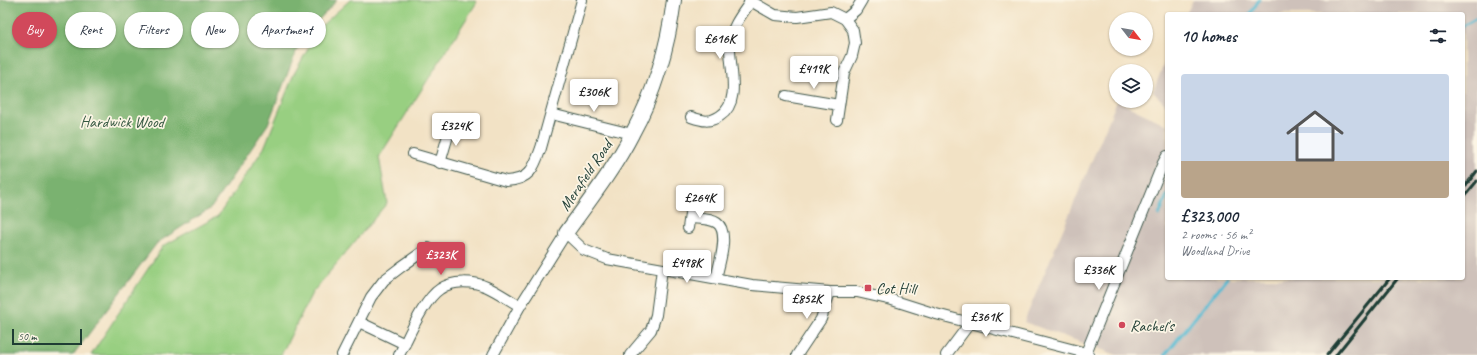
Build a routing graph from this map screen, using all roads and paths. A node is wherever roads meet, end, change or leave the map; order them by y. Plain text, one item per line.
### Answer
1 (582, 0) edge
2 (674, 0) edge
3 (862, 0) edge
4 (750, 1) edge
5 (845, 19) junction
6 (786, 96) dead end
7 (839, 105) junction
8 (551, 114) junction
9 (691, 118) dead end
10 (837, 120) dead end
11 (451, 125) dead end
12 (632, 134) junction
13 (413, 154) dead end
14 (1165, 160) edge
15 (440, 163) junction
16 (689, 218) dead end
17 (566, 233) junction
18 (428, 248) dead end
19 (662, 269) junction
20 (716, 278) junction
21 (830, 292) junction
22 (520, 306) junction
23 (360, 322) junction
24 (970, 323) junction
25 (405, 344) junction
26 (1087, 354) edge
27 (342, 355) edge
28 (399, 355) edge
29 (493, 355) edge
30 (630, 355) edge
31 (797, 355) edge
32 (946, 355) edge

1 - 8 street
2 - 12 street, Merafield Road
3 - 5 street
4 - 5 street
4 - 9 street
5 - 7 street
6 - 7 street
7 - 10 street
8 - 12 street
8 - 15 street
11 - 15 street
12 - 17 street, Merafield Road
13 - 15 street
14 - 26 street
16 - 20 street
17 - 19 street
17 - 22 street, Merafield Road
18 - 23 street
19 - 20 street
19 - 30 street
20 - 21 street
21 - 24 street
21 - 31 street
22 - 25 street
22 - 29 street, Merafield Road
23 - 25 street
23 - 27 street
24 - 26 street
24 - 32 street
25 - 28 street

